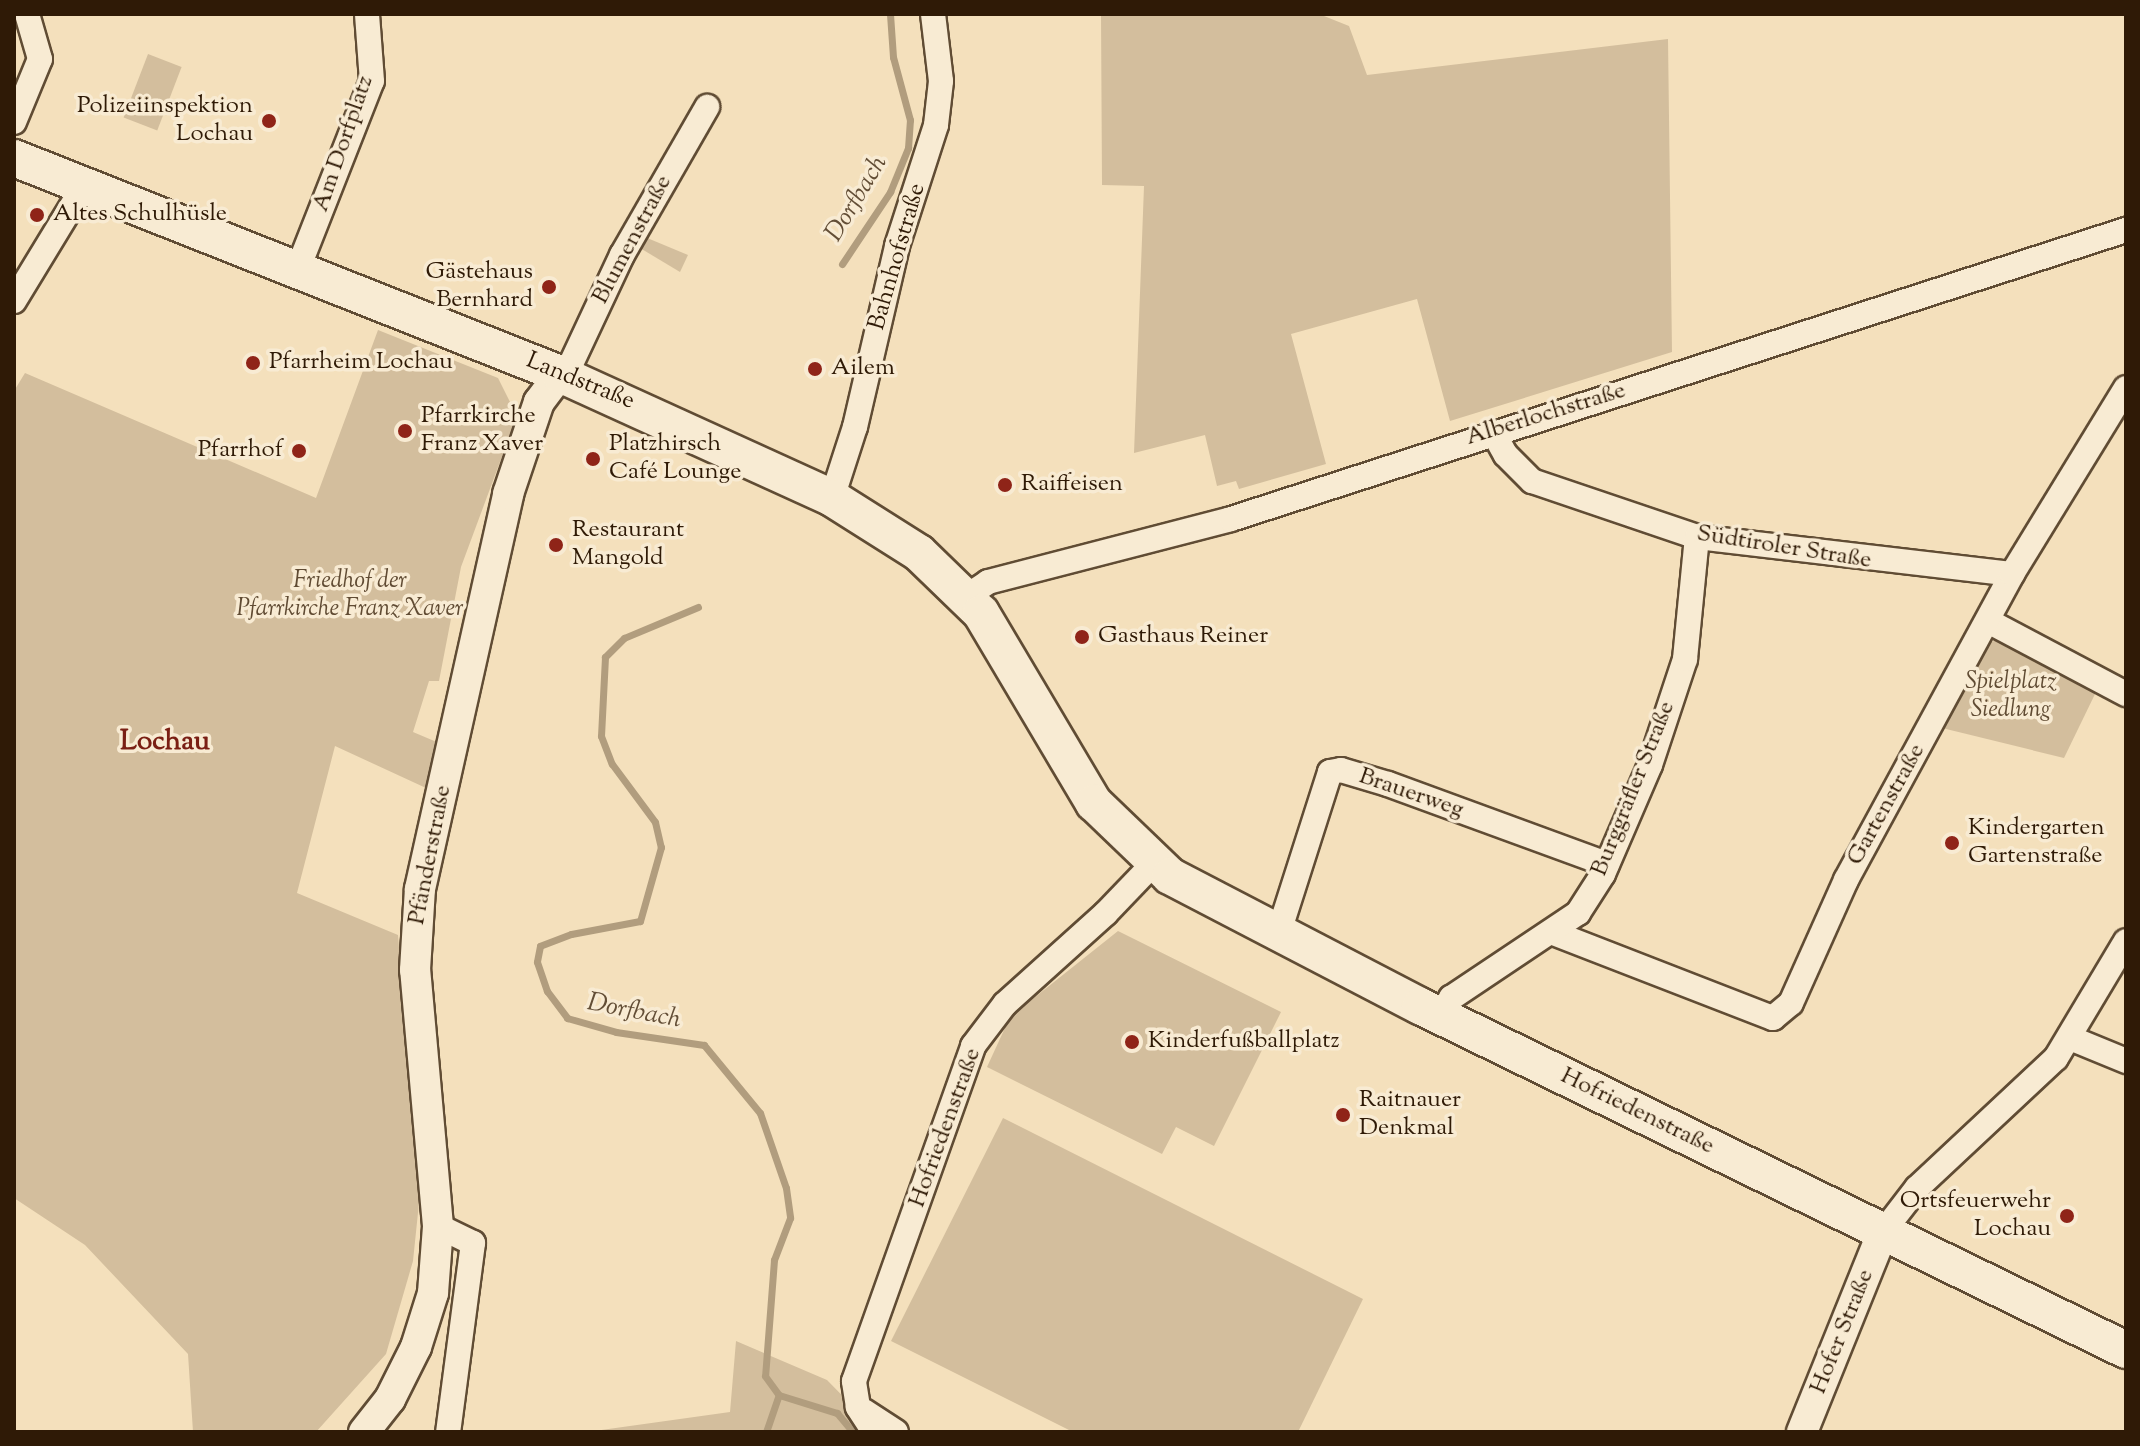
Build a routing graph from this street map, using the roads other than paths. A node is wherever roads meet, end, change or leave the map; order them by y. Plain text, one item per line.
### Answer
1 (27, 14) edge
2 (367, 14) edge
3 (933, 14) edge
4 (707, 107) dead end
5 (14, 122) edge
6 (14, 158) edge
7 (84, 186) junction
8 (2126, 230) edge
9 (297, 271) junction
10 (14, 301) edge
11 (560, 374) junction
12 (2126, 388) edge
13 (1493, 432) junction
14 (832, 498) junction
15 (1697, 537) junction
16 (2012, 574) junction
17 (966, 597) junction
18 (1988, 621) junction
19 (2126, 694) edge
20 (1055, 733) joint
21 (1154, 863) junction
22 (1607, 864) junction
23 (1551, 932) junction
24 (1278, 935) junction
25 (2126, 941) edge
26 (1441, 1016) junction
27 (2070, 1038) junction
28 (2126, 1061) edge
29 (438, 1226) junction
30 (1883, 1232) junction
31 (2126, 1350) edge
32 (858, 1407) junction
33 (364, 1432) edge
34 (448, 1432) edge
35 (874, 1432) edge
36 (896, 1432) edge
37 (1802, 1432) edge

1 - 5 street
2 - 9 street, Am Dorfplatz
3 - 14 street, Bahnhofstraße
4 - 11 street, Blumenstraße
6 - 7 main road, Landstraße
7 - 9 main road, Landstraße
7 - 10 street
8 - 13 street, Alberlochstraße
9 - 11 main road, Landstraße
11 - 14 main road, Landstraße
11 - 29 street, Pfänderstraße
12 - 16 street, Gartenstraße
13 - 15 street, Südtiroler Straße
13 - 17 street, Alberlochstraße
14 - 17 main road, Landstraße
15 - 16 street, Südtiroler Straße
15 - 22 street, Burggräfler Straße
16 - 18 street, Gartenstraße
17 - 20 main road, Landstraße
18 - 19 street
18 - 23 street, Gartenstraße
20 - 21 main road, Hofriedenstraße
21 - 24 main road, Hofriedenstraße
21 - 32 street, Hofriedenstraße
22 - 23 street, Burggräfler Straße
22 - 24 street, Brauerweg
23 - 26 street, Burggräfler Straße
24 - 26 main road, Hofriedenstraße
25 - 27 street
26 - 30 main road, Hofriedenstraße
27 - 28 street
27 - 30 street
29 - 33 street, Pfänderstraße
29 - 34 street
30 - 31 main road, Hofriedenstraße
30 - 37 street, Hofer Straße
32 - 35 street
32 - 36 street

